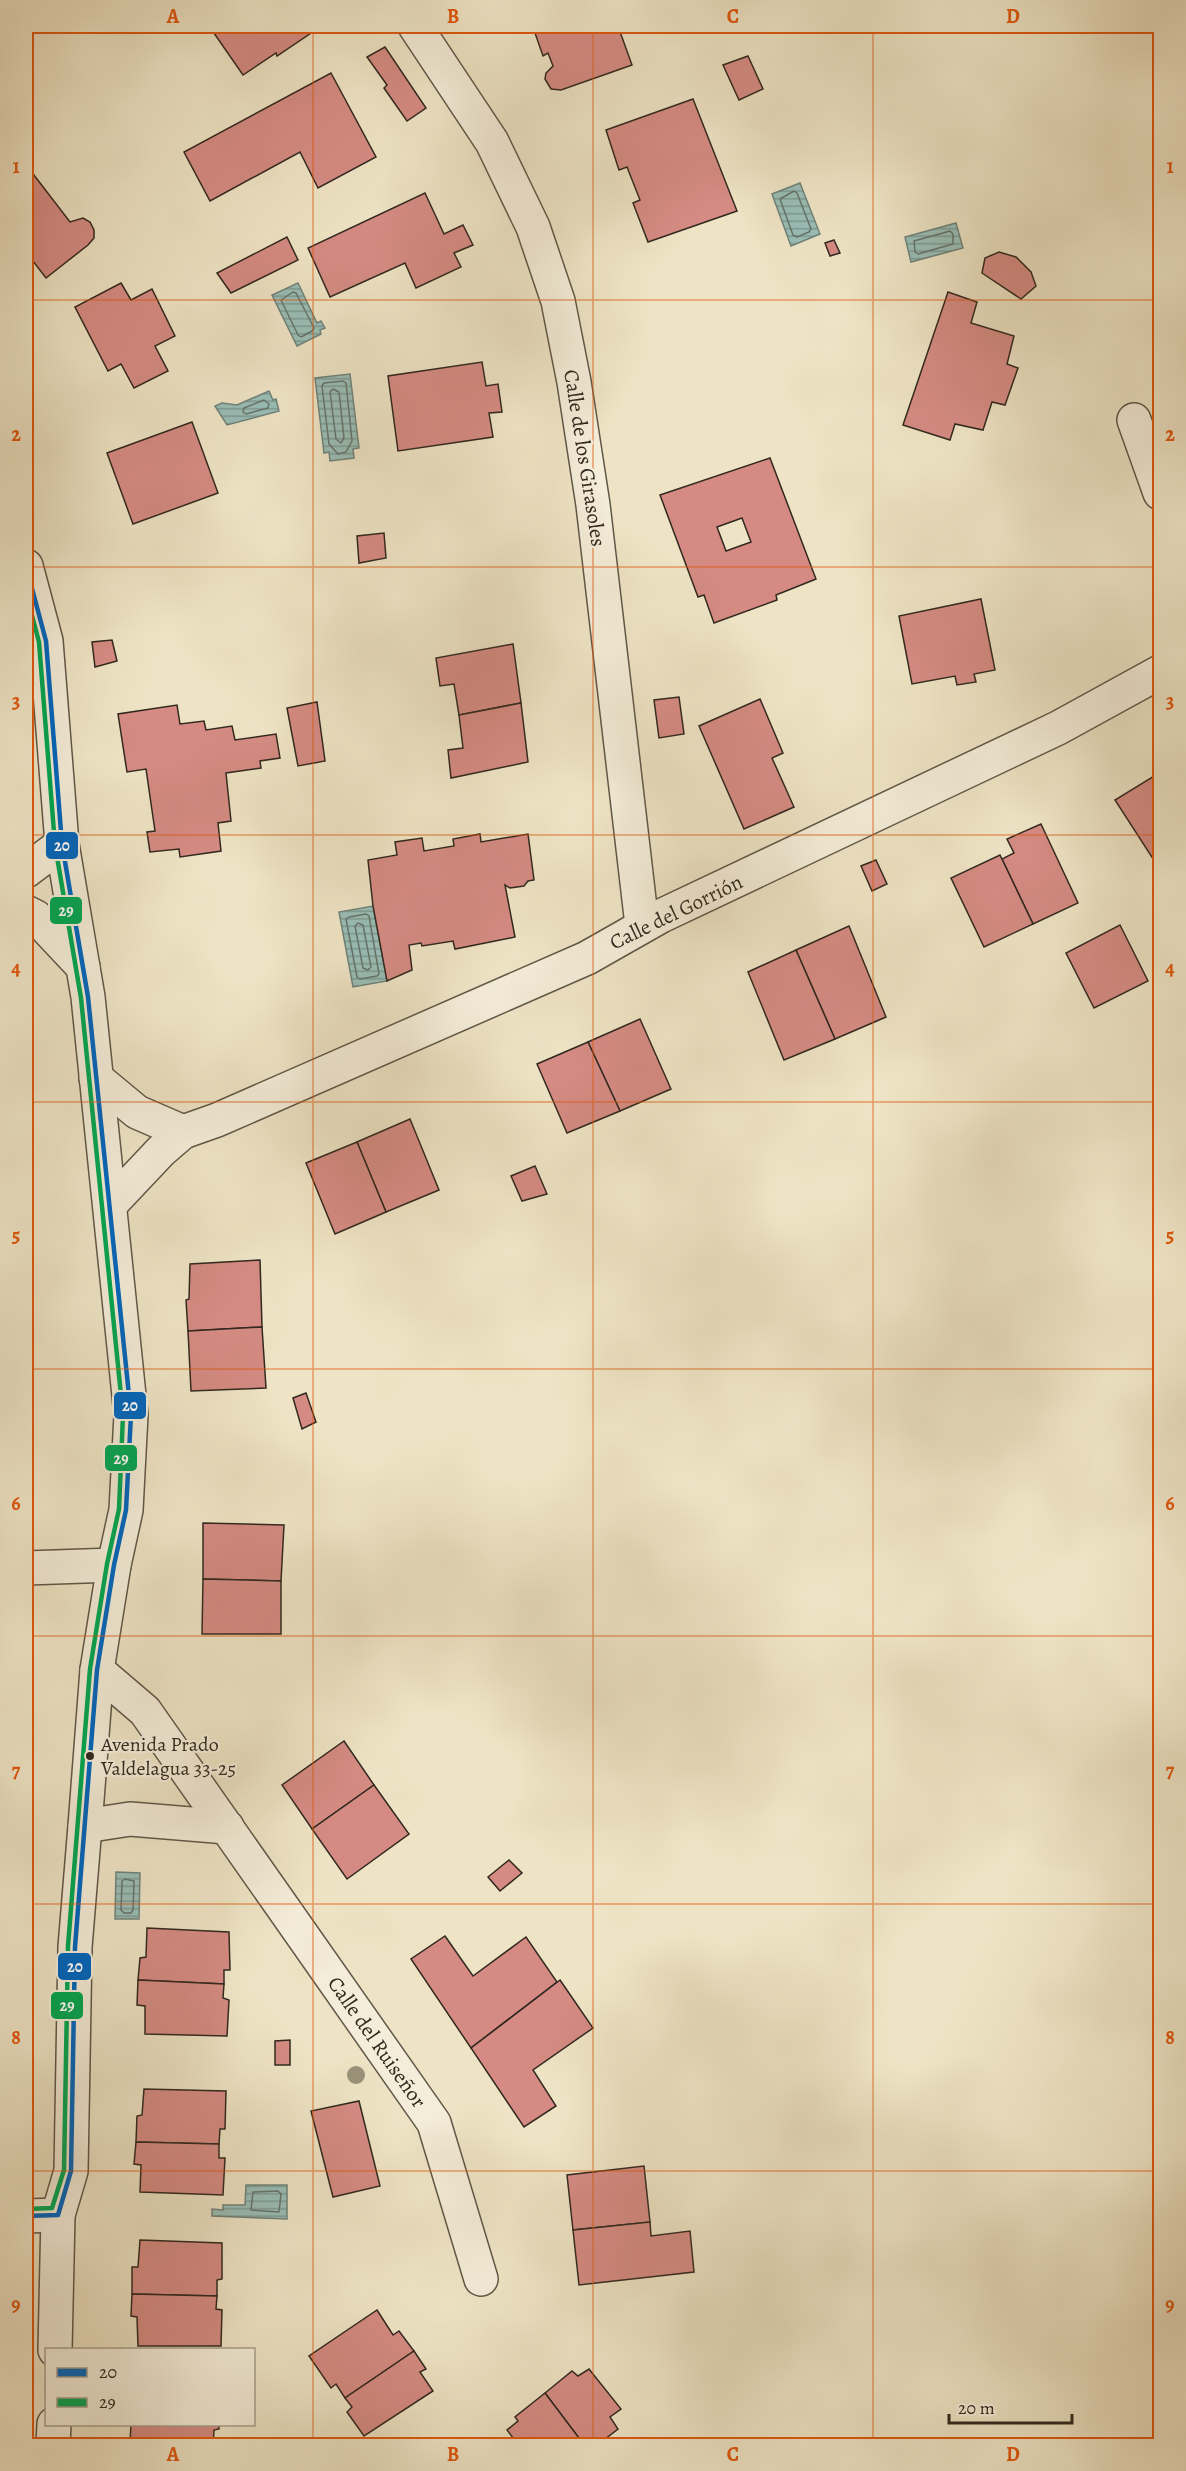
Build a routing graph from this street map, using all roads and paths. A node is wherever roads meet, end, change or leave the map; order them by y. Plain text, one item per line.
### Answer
1 (415, 26) edge
2 (1134, 420) dead end
3 (1161, 493) edge
4 (26, 566) edge
5 (1161, 672) edge
6 (62, 844) junction
7 (26, 871) edge
8 (26, 912) edge
9 (642, 925) junction
10 (83, 967) junction
11 (96, 1078) junction
12 (183, 1132) junction
13 (110, 1205) junction
14 (114, 1565) junction
15 (26, 1568) edge
16 (97, 1670) junction
17 (85, 1826) junction
18 (226, 1827) junction
19 (58, 2215) junction
20 (26, 2216) edge
21 (481, 2279) dead end
22 (55, 2348) edge
23 (54, 2426) edge
24 (53, 2445) edge

1 - 9 street, Calle de los Girasoles
2 - 3 street
4 - 6 street
5 - 9 street, Calle del Gorrión
6 - 7 street
6 - 10 street
8 - 10 street
9 - 12 street, Calle del Gorrión
10 - 11 street
11 - 12 street
11 - 13 street
12 - 13 street, Calle del Gorrión
13 - 14 street
14 - 15 street
14 - 16 street
16 - 17 street
16 - 18 street, Calle del Ruiseñor
17 - 18 street
17 - 19 street
18 - 21 street, Calle del Ruiseñor
19 - 20 street
19 - 22 street
23 - 24 street

